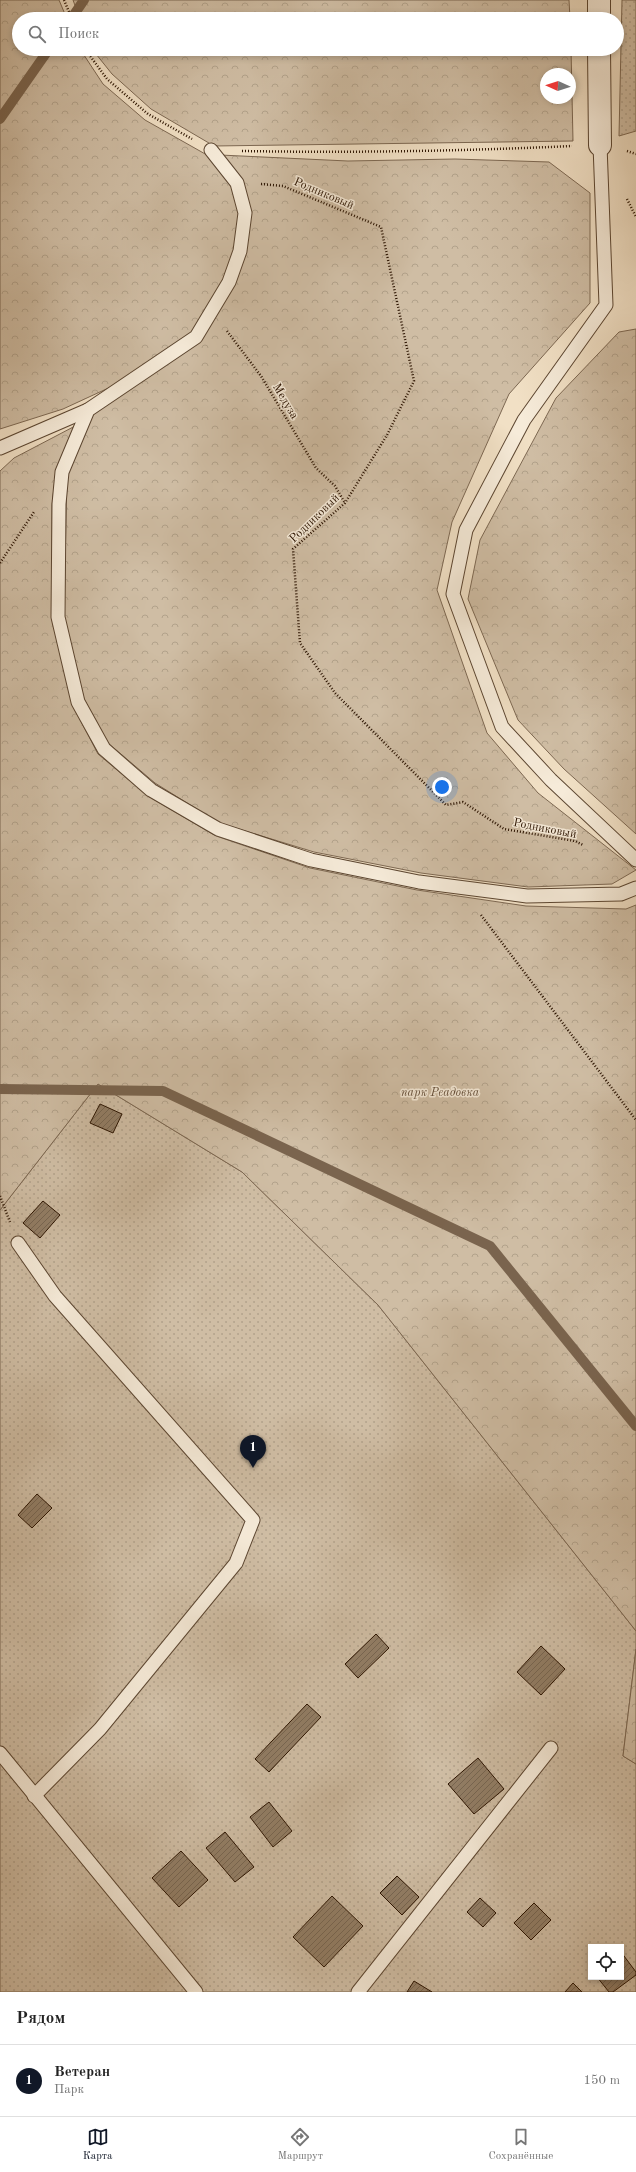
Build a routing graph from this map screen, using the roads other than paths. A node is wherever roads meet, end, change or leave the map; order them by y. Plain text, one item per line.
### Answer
1 (599, 0) edge
2 (599, 12) edge
3 (599, 56) edge
4 (600, 145) joint
5 (211, 150) road end
6 (88, 410) junction
7 (0, 448) edge
8 (636, 860) edge
9 (636, 888) edge
10 (18, 1243) dead end
11 (551, 1748) dead end
12 (0, 1753) edge
13 (34, 1796) junction
14 (196, 1992) edge
15 (358, 1992) edge

1 - 2 street
3 - 4 street
4 - 8 lane
5 - 6 lane
6 - 7 lane
6 - 9 lane
10 - 13 lane
11 - 15 lane
12 - 13 lane
13 - 14 lane

